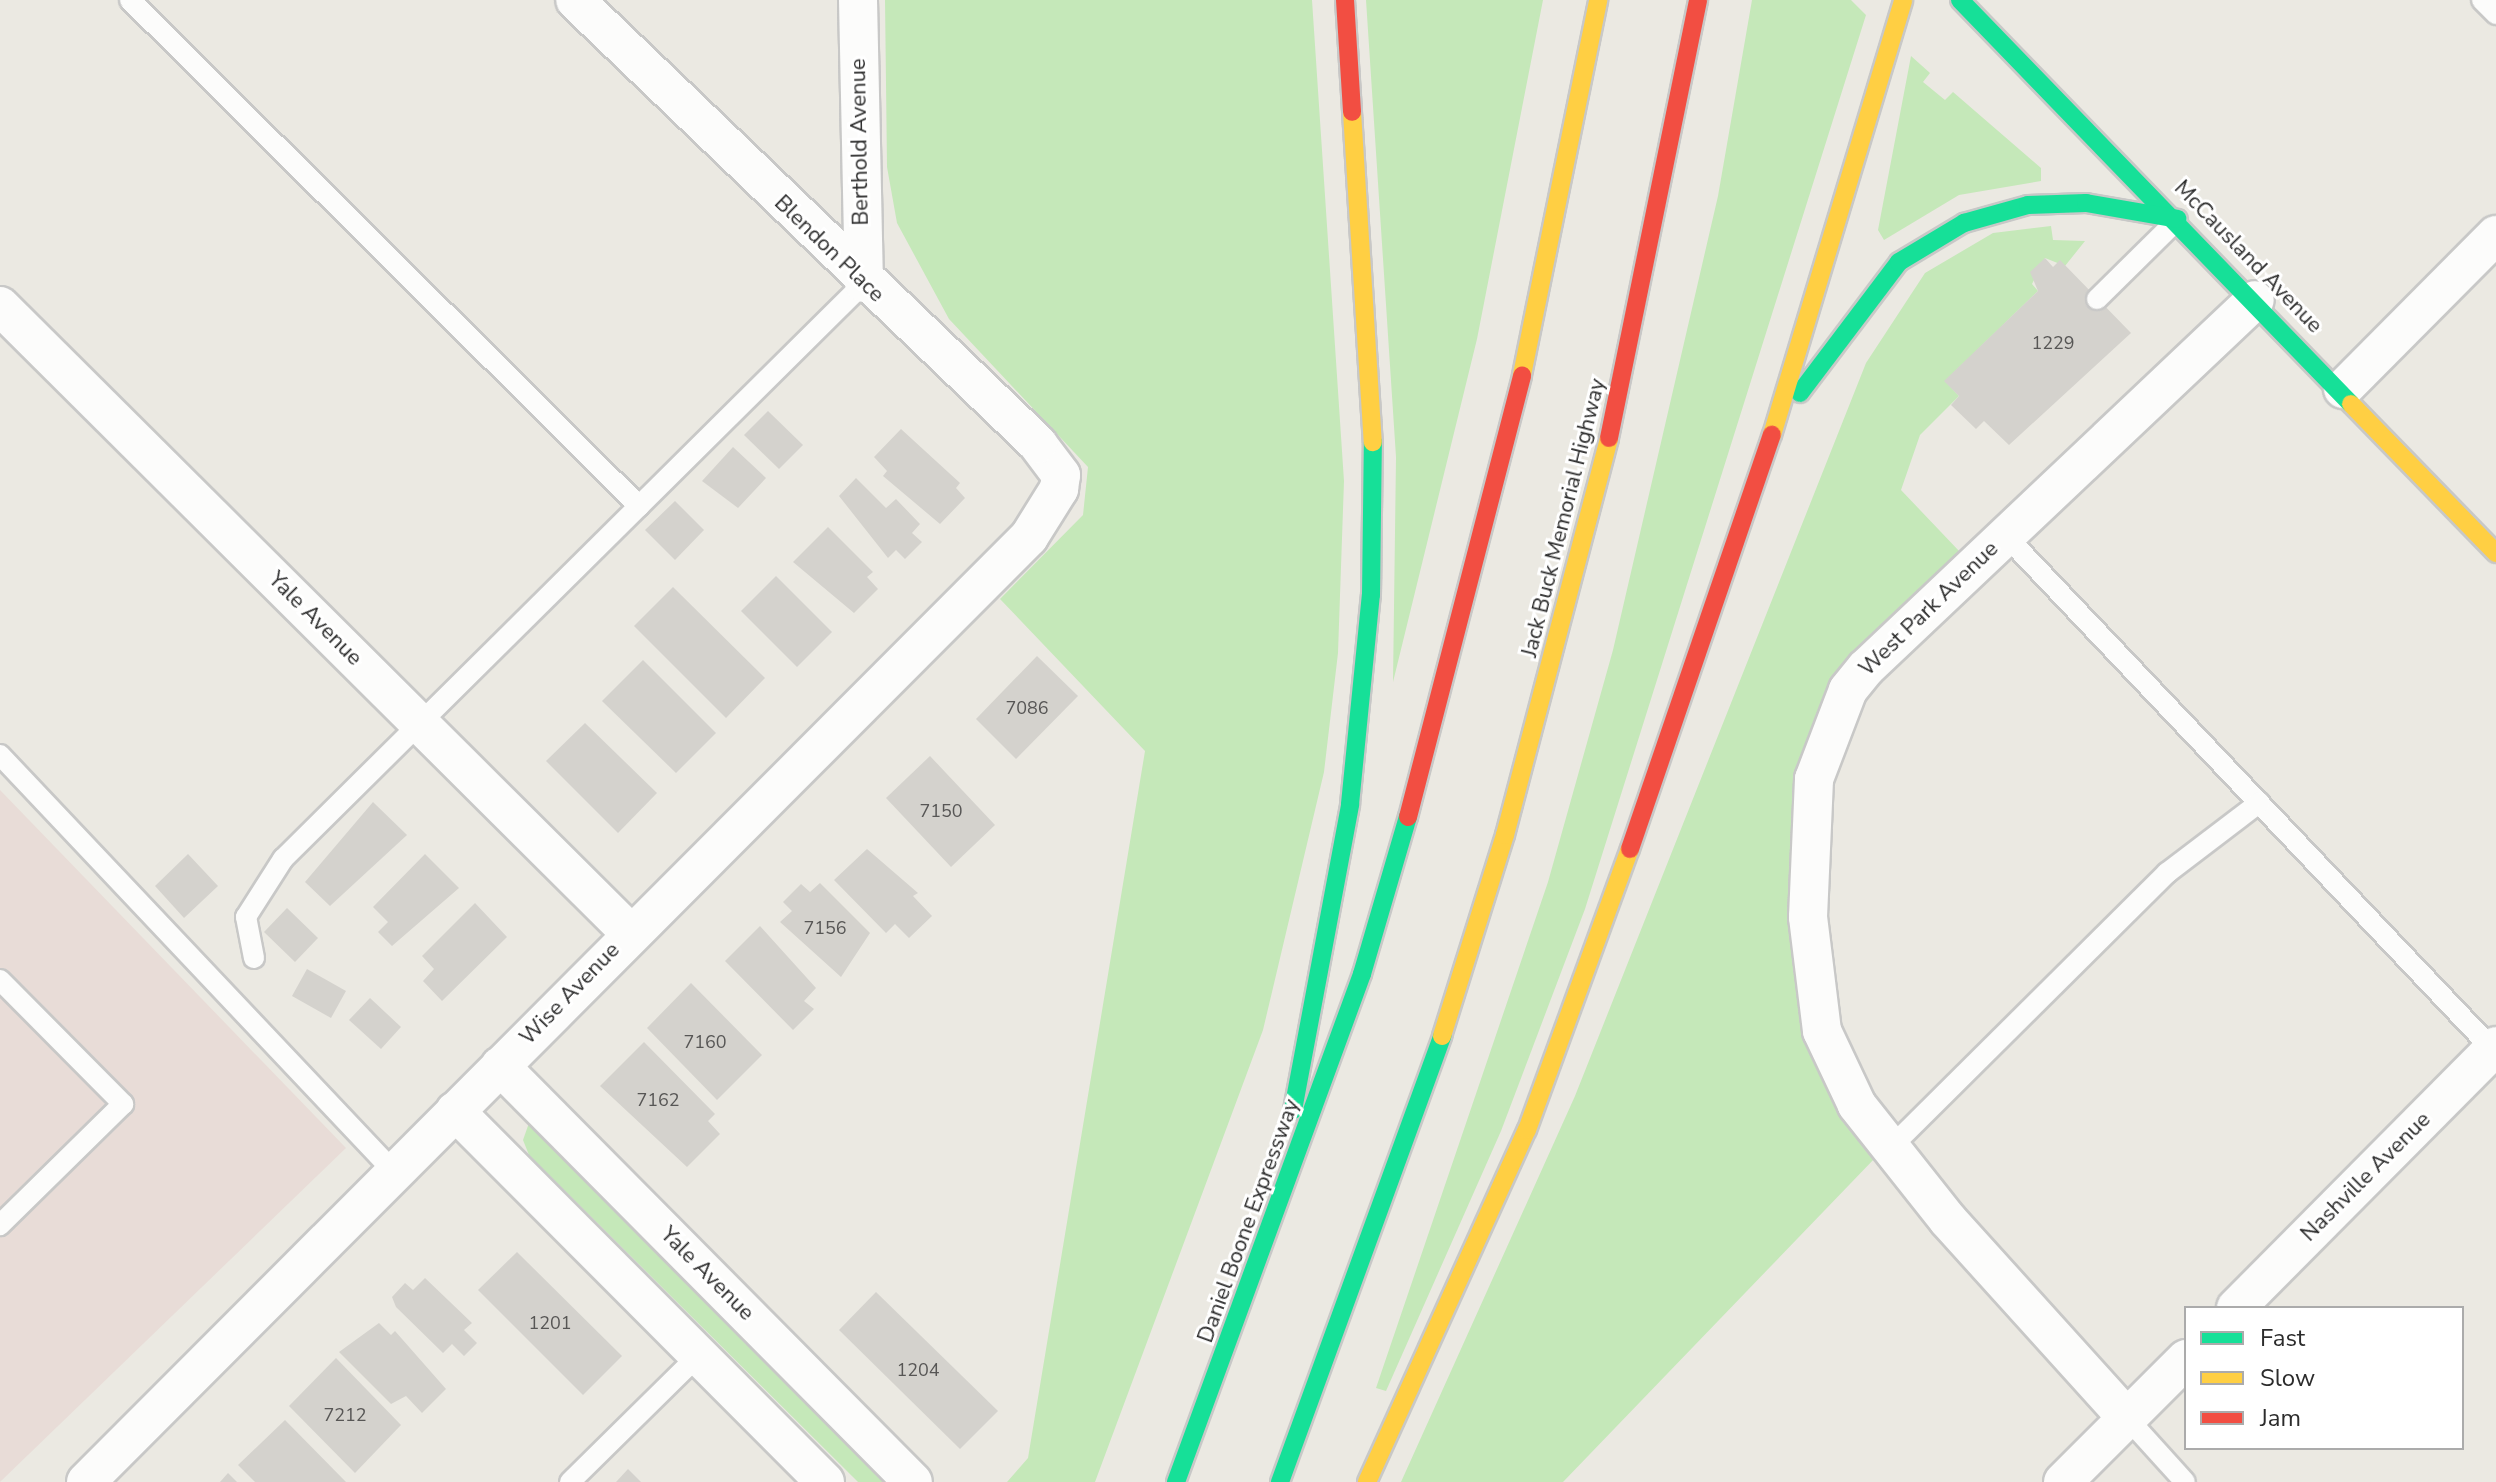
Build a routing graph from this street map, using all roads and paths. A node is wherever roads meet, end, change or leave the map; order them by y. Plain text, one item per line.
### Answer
1 (130, 0) edge
2 (575, 0) edge
3 (858, 0) edge
4 (1345, 0) edge
5 (1598, 0) edge
6 (1698, 0) edge
7 (1903, 0) edge
8 (1960, 0) edge
9 (2482, 0) edge
10 (2496, 14) edge
11 (2178, 219) junction
12 (2496, 235) edge
13 (864, 283) junction
14 (2097, 299) dead end
15 (2255, 300) junction
16 (0, 306) edge
17 (2343, 389) junction
18 (1771, 439) junction
19 (1053, 505) joint
20 (639, 506) junction
21 (2005, 535) junction
22 (2496, 553) edge
23 (420, 725) junction
24 (0, 755) edge
25 (2259, 803) junction
26 (630, 933) junction
27 (254, 958) dead end
28 (0, 980) edge
29 (2495, 1050) edge
30 (500, 1066) junction
31 (455, 1111) junction
32 (1891, 1147) junction
33 (394, 1172) junction
34 (1276, 1224) junction
35 (0, 1225) edge
36 (2238, 1306) edge
37 (699, 1355) junction
38 (2184, 1361) edge
39 (2127, 1418) junction
40 (86, 1482) edge
41 (570, 1482) edge
42 (825, 1482) edge
43 (913, 1482) edge
44 (1176, 1482) edge
45 (1280, 1482) edge
46 (1367, 1482) edge
47 (2063, 1482) edge
48 (2185, 1482) edge

1 - 20 lane
2 - 13 street, Blendon Place
3 - 13 street, Berthold Avenue
4 - 34 main road
5 - 34 main road, Daniel Boone Expressway
6 - 45 main road, Jack Buck Memorial Highway
7 - 18 main road
8 - 11 main road, McCausland Avenue
9 - 10 lane
11 - 14 lane
11 - 15 main road, McCausland Avenue
11 - 18 main road
12 - 17 street
13 - 19 street, Blendon Place
13 - 20 lane
15 - 17 main road, McCausland Avenue
15 - 21 street, West Park Avenue
16 - 23 street, Yale Avenue
17 - 22 main road, McCausland Avenue
18 - 46 main road
19 - 26 street, Wise Avenue
20 - 23 lane
21 - 25 lane
21 - 32 street, West Park Avenue
23 - 26 street, Yale Avenue
23 - 27 lane
24 - 33 lane
25 - 29 lane
25 - 32 lane
26 - 30 street, Wise Avenue
28 - 35 lane
29 - 36 street, Nashville Avenue
30 - 31 street, Wise Avenue
30 - 43 street, Yale Avenue
31 - 33 street, Wise Avenue
31 - 37 street
32 - 39 street, West Park Avenue
33 - 40 street, Wise Avenue
34 - 44 main road, Daniel Boone Expressway
37 - 41 lane
37 - 42 street
38 - 39 street
39 - 47 street
39 - 48 lane

